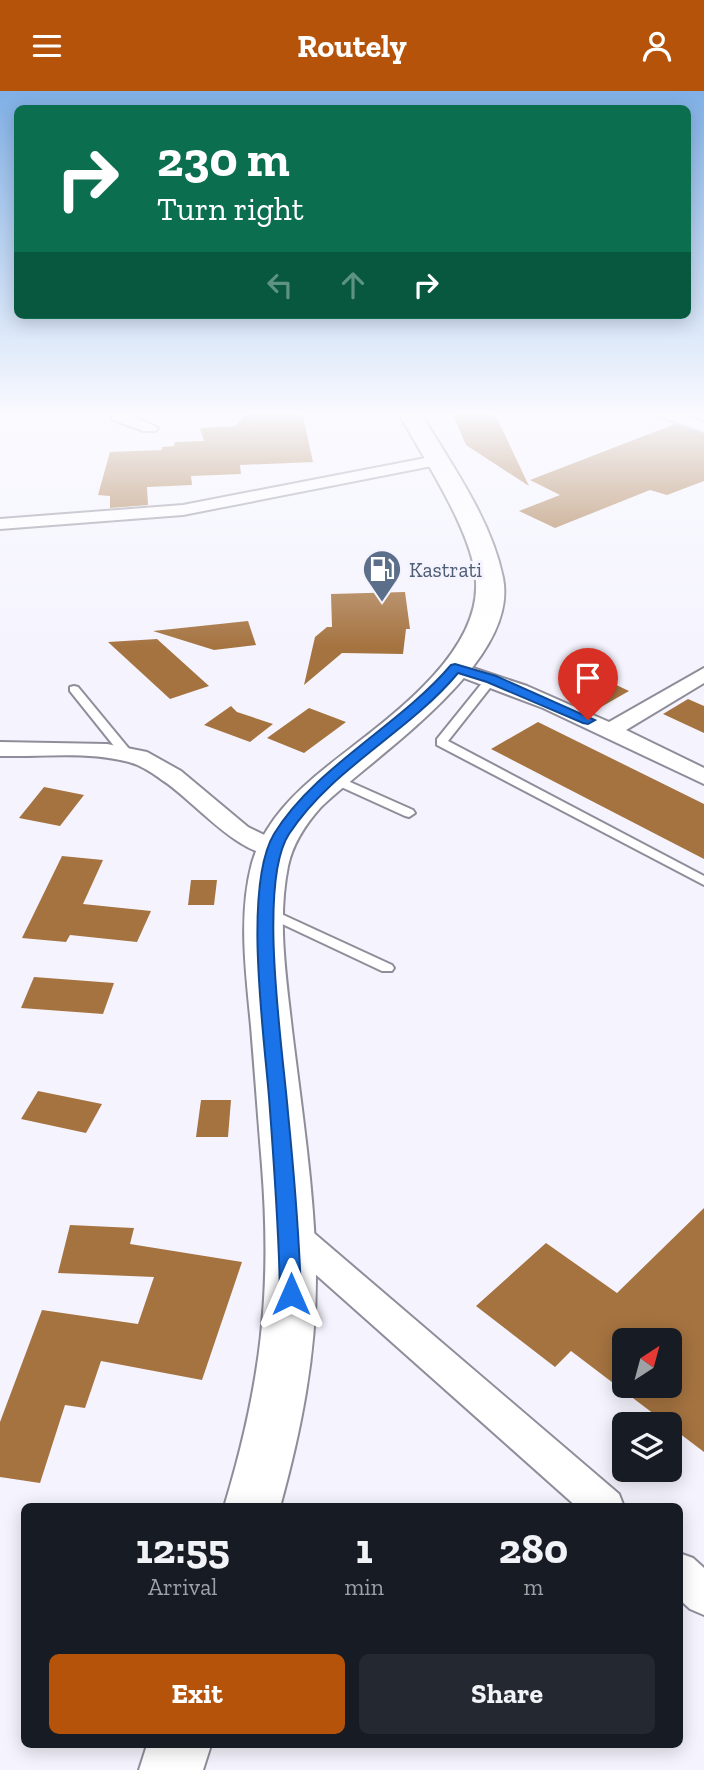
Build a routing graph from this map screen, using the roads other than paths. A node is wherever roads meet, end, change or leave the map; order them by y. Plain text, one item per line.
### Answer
1 (284, 490) edge
2 (451, 490) edge
3 (0, 524) edge
4 (455, 668) junction
5 (704, 674) edge
6 (491, 679) junction
7 (74, 689) dead end
8 (610, 730) junction
9 (0, 749) edge
10 (126, 753) junction
11 (704, 777) edge
12 (332, 778) junction
13 (410, 813) dead end
14 (274, 849) junction
15 (704, 881) edge
16 (265, 911) junction
17 (387, 968) dead end
18 (289, 1231) junction
19 (253, 1503) edge
20 (600, 1503) edge
21 (683, 1576) edge
22 (704, 1595) edge
23 (178, 1748) edge
24 (171, 1770) edge

1 - 3 street
2 - 4 main road
4 - 6 street
4 - 12 main road
5 - 8 street
6 - 8 street
6 - 15 lane
7 - 10 lane
8 - 11 street
9 - 10 street
10 - 14 street
12 - 13 lane
12 - 14 main road
14 - 16 main road
16 - 17 lane
16 - 18 main road
18 - 19 main road
18 - 20 street
21 - 22 street
23 - 24 main road

